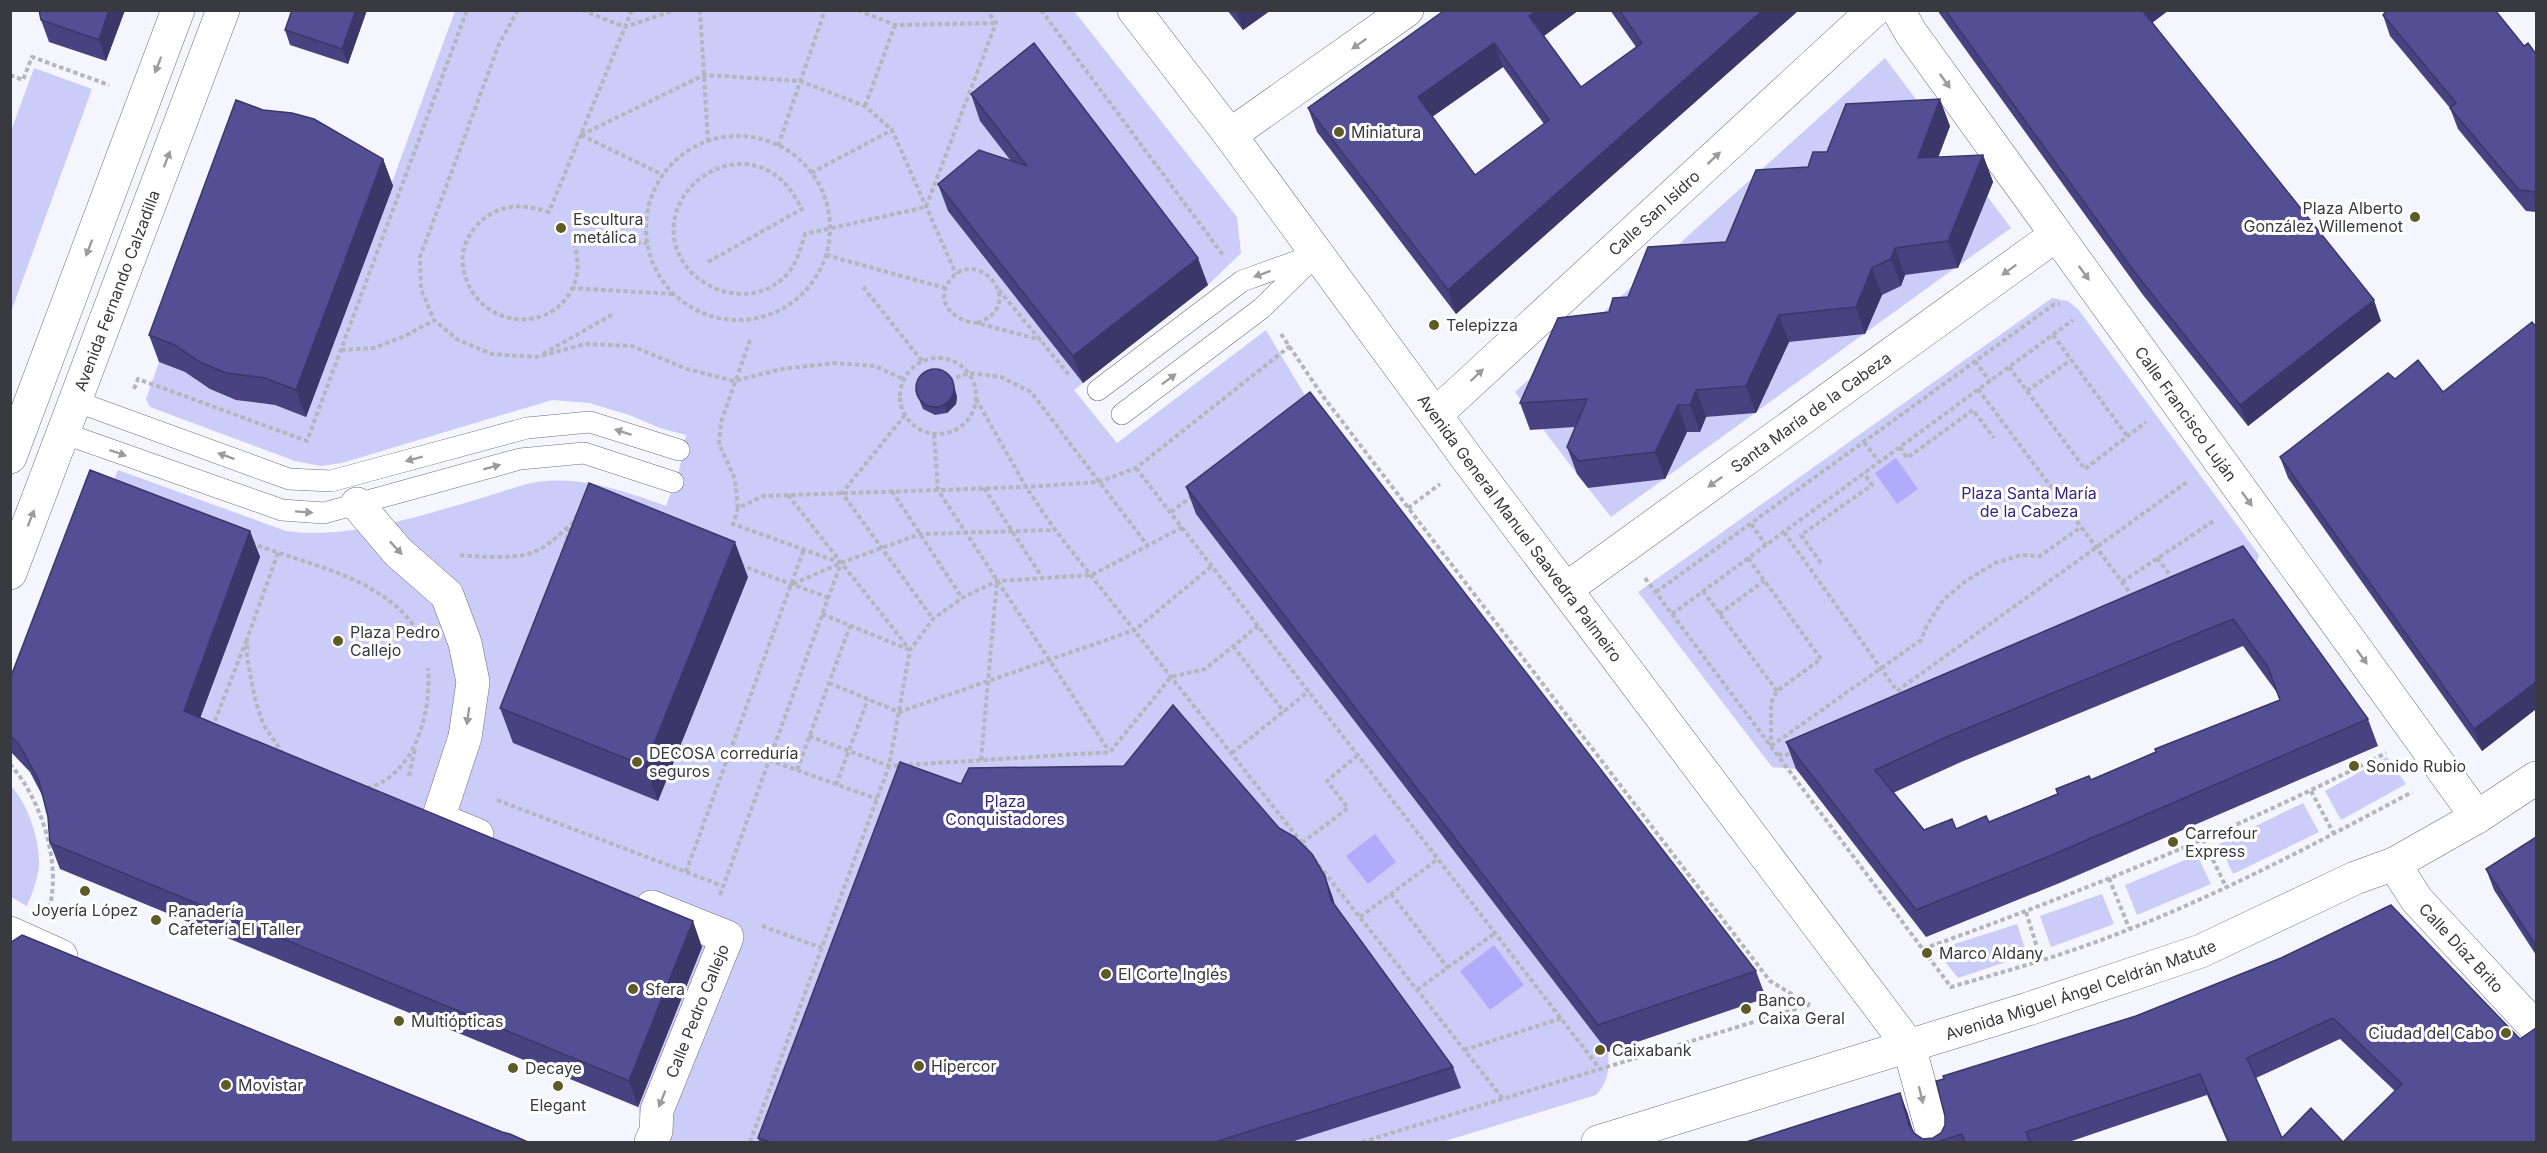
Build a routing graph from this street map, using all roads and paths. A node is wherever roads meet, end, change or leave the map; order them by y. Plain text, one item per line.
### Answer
1 (178, 10) edge
2 (223, 10) edge
3 (467, 10) edge
4 (518, 10) edge
5 (582, 10) edge
6 (632, 10) edge
7 (675, 10) edge
8 (700, 10) edge
9 (825, 10) edge
10 (858, 10) edge
11 (987, 10) edge
12 (1041, 10) edge
13 (1134, 10) edge
14 (1407, 10) edge
15 (1874, 10) edge
16 (1898, 10) edge
17 (996, 23) junction
18 (895, 25) junction
19 (625, 27) junction
20 (10, 75) edge
21 (704, 75) junction
22 (800, 81) junction
23 (110, 86) dead end
24 (865, 106) junction
25 (892, 130) junction
26 (581, 135) junction
27 (1230, 135) junction
28 (708, 141) junction
29 (778, 146) junction
30 (811, 174) junction
31 (663, 175) junction
32 (927, 207) junction
33 (830, 228) junction
34 (2056, 235) junction
35 (647, 243) junction
36 (1317, 254) junction
37 (826, 255) junction
38 (708, 262) dead end
39 (956, 274) junction
40 (1242, 281) junction
41 (863, 287) dead end
42 (571, 288) junction
43 (945, 288) junction
44 (998, 288) junction
45 (673, 294) junction
46 (2053, 305) dead end
47 (1262, 308) junction
48 (613, 314) dead end
49 (2075, 318) dead end
50 (434, 320) junction
51 (977, 323) junction
52 (2053, 335) junction
53 (750, 340) dead end
54 (1041, 340) junction
55 (1290, 346) junction
56 (340, 350) junction
57 (537, 357) junction
58 (2071, 360) junction
59 (922, 361) junction
60 (1975, 361) junction
61 (2009, 366) junction
62 (969, 374) junction
63 (138, 379) dead end
64 (903, 379) junction
65 (949, 380) edge
66 (1073, 380) edge
67 (734, 381) junction
68 (1990, 381) junction
69 (1978, 389) junction
70 (1098, 390) dead end
71 (2027, 391) junction
72 (1322, 394) junction
73 (976, 399) junction
74 (75, 401) junction
75 (1313, 402) edge
76 (19, 411) edge
77 (1122, 414) dead end
78 (905, 415) junction
79 (1435, 415) junction
80 (2149, 420) dead end
81 (63, 433) junction
82 (934, 434) junction
83 (2127, 436) junction
84 (1994, 438) dead end
85 (1864, 442) junction
86 (1900, 447) junction
87 (679, 450) dead end
88 (10, 457) edge
89 (1879, 462) junction
90 (1136, 468) junction
91 (1864, 473) junction
92 (2192, 478) dead end
93 (673, 482) dead end
94 (1099, 482) junction
95 (1026, 487) junction
96 (984, 488) junction
97 (938, 490) junction
98 (1199, 490) edge
99 (892, 491) junction
100 (842, 493) junction
101 (788, 495) junction
102 (357, 504) junction
103 (738, 508) junction
104 (1171, 512) junction
105 (579, 513) edge
106 (2216, 519) dead end
107 (1751, 524) junction
108 (1183, 527) junction
109 (2081, 527) junction
110 (1055, 530) junction
111 (1012, 531) junction
112 (1784, 532) junction
113 (966, 533) junction
114 (920, 534) junction
115 (246, 541) edge
116 (1766, 545) junction
117 (1148, 546) junction
118 (2096, 547) junction
119 (882, 548) junction
120 (1623, 548) junction
121 (804, 549) junction
122 (278, 554) junction
123 (562, 557) edge
124 (1748, 558) junction
125 (2157, 558) junction
126 (736, 563) edge
127 (841, 563) junction
128 (1821, 563) dead end
129 (1212, 566) junction
130 (10, 573) edge
131 (1092, 575) junction
132 (1042, 577) junction
133 (997, 580) junction
134 (1764, 581) junction
135 (2122, 582) junction
136 (791, 585) junction
137 (2178, 586) edge
138 (1566, 590) junction
139 (1702, 591) junction
140 (1656, 592) junction
141 (829, 598) junction
142 (962, 598) junction
143 (2138, 603) edge
144 (822, 614) junction
145 (1672, 614) junction
146 (1719, 614) junction
147 (933, 619) junction
148 (850, 626) junction
149 (1258, 626) junction
150 (1135, 630) junction
151 (421, 637) dead end
152 (247, 639) junction
153 (1233, 646) junction
154 (910, 650) junction
155 (1049, 660) junction
156 (427, 661) dead end
157 (1881, 669) junction
158 (1172, 677) junction
159 (988, 681) junction
160 (829, 683) junction
161 (1777, 691) junction
162 (1898, 691) junction
163 (1309, 692) junction
164 (1901, 696) edge
165 (868, 699) junction
166 (899, 712) junction
167 (1284, 712) junction
168 (809, 736) junction
169 (208, 740) edge
170 (1771, 746) junction
171 (2391, 750) dead end
172 (849, 751) junction
173 (1794, 751) edge
174 (1110, 752) junction
175 (1232, 753) junction
176 (1777, 754) junction
177 (1358, 755) junction
178 (286, 757) edge
179 (769, 760) junction
180 (981, 760) junction
181 (10, 764) edge
182 (889, 766) junction
183 (796, 770) junction
184 (2536, 778) edge
185 (836, 785) junction
186 (2419, 788) dead end
187 (362, 789) edge
188 (2311, 791) junction
189 (487, 796) dead end
190 (877, 799) junction
191 (2478, 817) junction
192 (2334, 834) junction
193 (2203, 839) junction
194 (1302, 843) junction
195 (506, 847) edge
196 (1438, 859) junction
197 (2394, 864) junction
198 (686, 872) junction
199 (2109, 878) junction
200 (723, 886) junction
201 (2226, 887) junction
202 (1391, 894) junction
203 (628, 897) edge
204 (719, 897) dead end
205 (2026, 912) junction
206 (1360, 918) junction
207 (755, 923) dead end
208 (2129, 928) junction
209 (1495, 933) junction
210 (20, 939) edge
211 (822, 948) junction
212 (1923, 950) junction
213 (2042, 960) junction
214 (1448, 968) junction
215 (92, 969) edge
216 (1417, 990) junction
217 (1562, 1018) junction
218 (2536, 1028) edge
219 (1909, 1046) junction
220 (1464, 1050) junction
221 (1600, 1069) junction
222 (1503, 1099) junction
223 (651, 1143) edge
224 (750, 1143) edge
225 (1362, 1143) edge
226 (1598, 1143) edge
227 (1935, 1143) edge

1 -> 76 street
74 -> 2 street, Avenida Fernando Calzadilla
3 - 56 path
4 - 50 path
5 - 19 path
6 - 19 path
7 - 19 path
8 - 21 path
9 - 22 path
10 - 18 path
11 - 17 path
12 - 40 path
13 - 27 street, Avenida General Manuel Saavedra Palmeiro
14 -> 27 street
79 -> 15 street, Calle San Isidro
16 -> 34 street, Calle Francisco Luján
17 - 18 path
17 - 32 path
18 - 24 path
19 - 26 path
20 - 23 path
21 - 22 path
21 - 26 path
21 - 28 path
22 - 24 path
22 - 29 path
24 - 25 path
25 - 30 path
25 - 32 path
26 - 31 path
26 - 42 path
27 - 36 street, Avenida General Manuel Saavedra Palmeiro
28 - 29 path
28 - 31 path
29 - 30 path
30 - 33 path
31 - 35 path
32 - 33 path
32 - 39 path
33 - 37 path
33 - 38 path
34 -> 120 street, Santa María de la Cabeza
34 -> 191 street, Calle Francisco Luján
35 - 42 path
35 - 45 path
36 -> 40 lane
36 - 47 lane
36 - 79 street, Avenida General Manuel Saavedra Palmeiro
37 - 43 path
37 - 45 path
39 - 43 path
39 - 44 path
40 - 70 lane
41 - 59 path
42 - 45 path
43 - 51 path
44 - 51 path
44 - 54 path
46 - 60 path
47 - 55 path
77 -> 47 lane
48 - 57 path
49 - 52 path
50 - 56 path
50 - 57 path
51 - 54 path
52 - 58 path
52 - 61 path
53 - 67 path
54 - 66 path
55 - 72 path
55 - 90 path
56 - 63 path
57 - 67 path
58 - 71 path
58 - 83 path
59 - 62 path
59 - 64 path
60 - 68 path
60 - 85 path
61 - 68 path
61 - 71 path
62 - 65 path
62 - 73 path
62 - 94 path
64 - 67 path
64 - 78 path
67 - 103 path
68 - 69 path
69 - 86 path
69 - 109 path
71 - 83 path
72 - 75 path
72 - 221 path
73 - 82 path
73 - 95 path
74 - 81 street, Avenida Fernando Calzadilla
87 -> 74 lane
76 - 88 street
78 - 82 path
78 - 100 path
79 - 138 street, Avenida General Manuel Saavedra Palmeiro
80 - 83 path
81 -> 102 lane
130 -> 81 street, Avenida Fernando Calzadilla
82 - 97 path
84 - 86 path
85 - 89 path
85 - 107 path
86 - 89 path
89 - 91 path
90 - 94 path
90 - 104 path
91 - 112 path
91 - 128 path
92 - 118 path
102 -> 93 lane
94 - 95 path
94 - 117 path
95 - 96 path
95 - 110 path
96 - 97 path
96 - 111 path
97 - 99 path
97 - 113 path
98 - 104 path
99 - 100 path
99 - 114 path
100 - 101 path
100 - 119 path
101 - 103 path
101 - 127 path
102 -> 195 street
103 - 121 path
104 - 108 path
105 - 123 path
106 - 125 path
107 - 116 path
107 - 140 path
108 - 117 path
108 - 129 path
109 - 118 path
109 - 157 path
110 - 111 path
110 - 131 path
111 - 113 path
111 - 132 path
112 - 116 path
112 - 157 path
113 - 114 path
113 - 133 path
114 - 119 path
114 - 142 path
115 - 122 path
116 - 124 path
117 - 131 path
118 - 135 path
118 - 162 path
119 - 127 path
119 - 147 path
120 - 138 street, Santa María de la Cabeza
120 - 140 path
121 - 127 path
121 - 136 path
122 - 151 path
122 - 152 path
124 - 134 path
124 - 139 path
125 - 135 path
125 - 137 path
126 - 136 path
127 - 136 path
127 - 141 path
127 - 154 path
129 - 149 path
129 - 150 path
131 - 132 path
131 - 150 path
132 - 133 path
133 - 142 path
133 - 155 path
133 - 159 path
134 - 146 path
134 - 161 path
135 - 143 path
136 - 141 path
136 - 198 path
138 - 219 street, Avenida General Manuel Saavedra Palmeiro
139 - 145 path
139 - 146 path
140 - 145 path
141 - 144 path
142 - 147 path
144 - 148 path
144 - 179 path
145 - 170 path
146 - 161 path
147 - 154 path
148 - 154 path
148 - 160 path
149 - 153 path
149 - 163 path
150 - 155 path
150 - 158 path
152 - 169 path
152 - 178 path
153 - 158 path
153 - 167 path
154 - 166 path
155 - 159 path
155 - 174 path
156 - 187 path
157 - 162 path
157 - 170 path
158 - 174 path
158 - 175 path
159 - 166 path
159 - 180 path
160 - 165 path
160 - 168 path
161 - 170 path
162 - 164 path
163 - 167 path
163 - 177 path
165 - 166 path
165 - 172 path
166 - 182 path
167 - 175 path
168 - 172 path
168 - 183 path
170 - 176 path
171 - 188 path
172 - 182 path
172 - 185 path
173 - 176 path
174 - 180 path
175 - 194 path
176 - 212 path
177 - 194 path
177 - 196 path
179 - 183 path
179 - 200 path
180 - 182 path
181 - 210 path
182 - 190 path
183 - 185 path
184 - 191 street, Avenida Miguel Ángel Celdrán Matute
185 - 190 path
186 - 192 path
188 - 192 path
188 - 193 path
189 - 198 path
190 - 211 path
191 - 197 street, Avenida Miguel Ángel Celdrán Matute
192 - 201 path
193 - 199 path
193 - 201 path
194 - 206 path
196 - 202 path
196 - 209 path
197 - 218 street, Calle Díaz Brito
197 - 219 street, Avenida Miguel Ángel Celdrán Matute
198 - 200 path
199 - 205 path
199 - 208 path
200 - 204 path
201 - 208 path
202 - 206 path
202 - 214 path
203 -> 223 street, Calle Pedro Callejo
205 - 212 path
205 - 213 path
206 - 216 path
207 - 211 path
208 - 213 path
209 - 214 path
209 - 217 path
210 - 215 street
211 - 224 path
212 - 213 path
214 - 216 path
216 - 220 path
217 - 220 path
217 - 221 path
219 - 226 street, Avenida Miguel Ángel Celdrán Matute
219 -> 227 street
220 - 222 path
221 - 222 path
222 - 225 path

